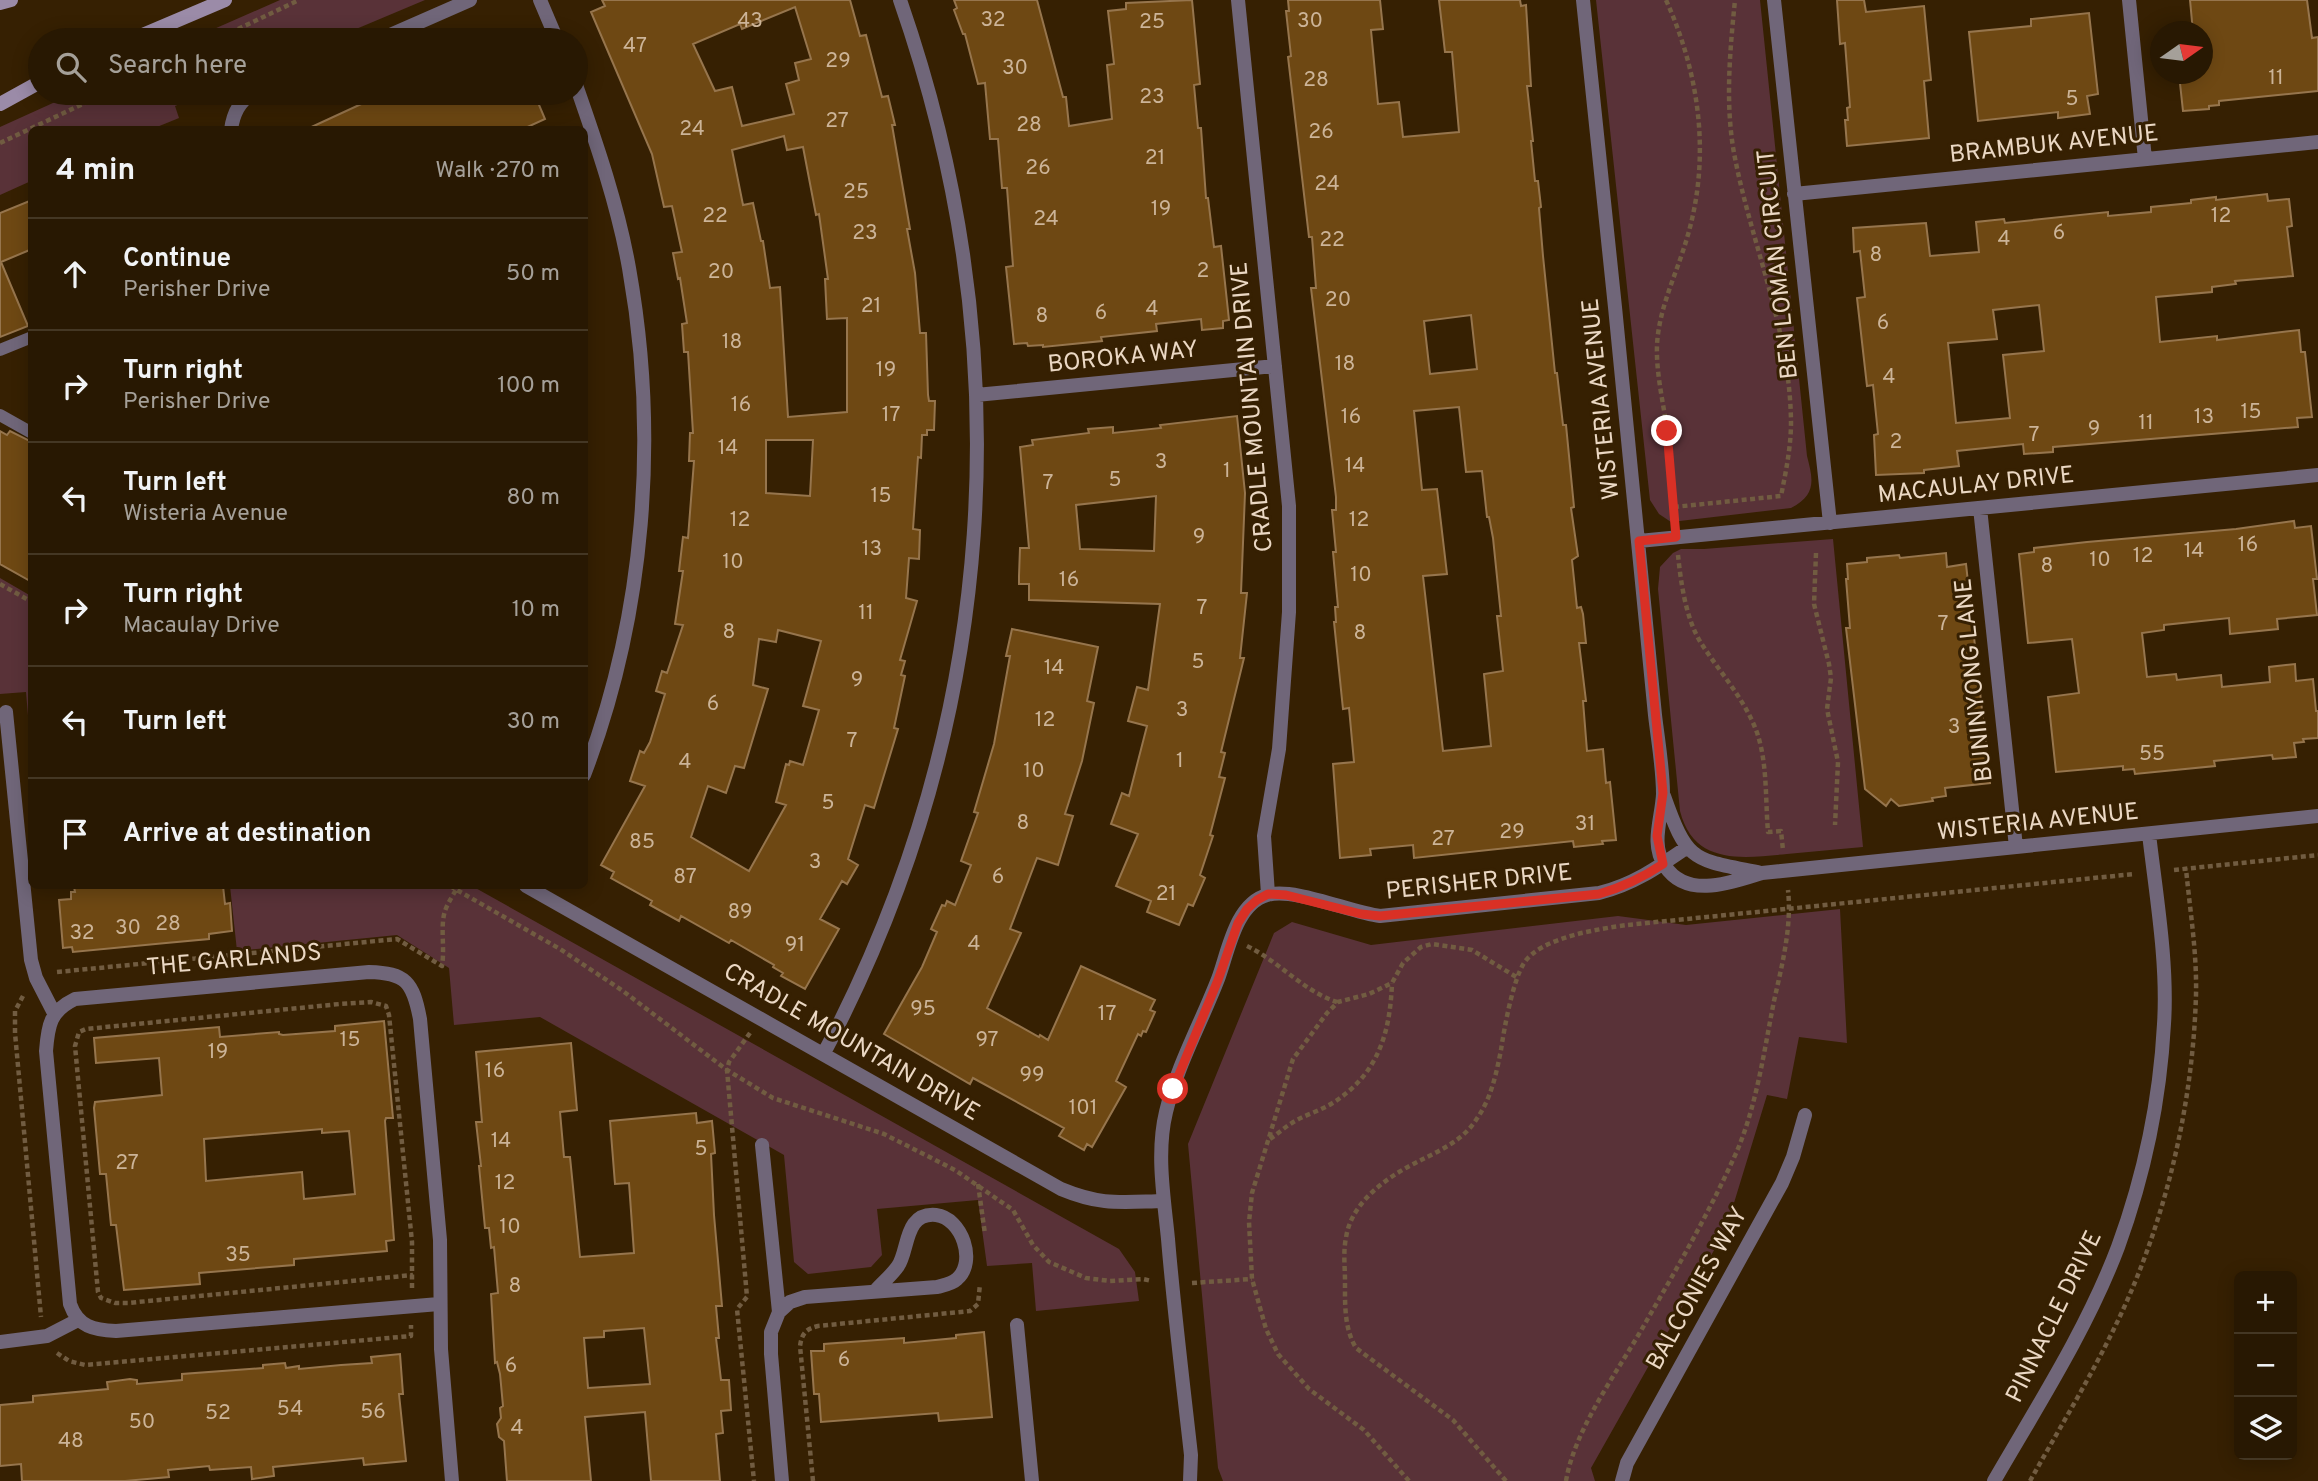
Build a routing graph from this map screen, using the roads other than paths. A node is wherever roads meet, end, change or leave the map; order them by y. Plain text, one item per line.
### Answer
1 (11, 0) edge
2 (225, 0) edge
3 (470, 0) edge
4 (540, 0) edge
5 (900, 0) edge
6 (1238, 0) edge
7 (1583, 0) edge
8 (1774, 0) edge
9 (2129, 0) edge
10 (0, 3) edge
11 (159, 28) edge
12 (406, 28) edge
13 (552, 28) edge
14 (28, 84) edge
15 (28, 87) edge
16 (0, 95) edge
17 (0, 104) edge
18 (239, 105) edge
19 (582, 105) edge
20 (231, 126) edge
21 (2318, 142) edge
22 (2145, 159) junction
23 (1794, 194) junction
24 (28, 339) edge
25 (0, 350) edge
26 (1275, 366) junction
27 (976, 395) junction
28 (0, 415) edge
29 (28, 431) edge
30 (2318, 475) edge
31 (1980, 509) junction
32 (1829, 523) junction
33 (1639, 541) junction
34 (6, 712) dead end
35 (588, 763) edge
36 (1663, 793) junction
37 (2318, 816) edge
38 (2149, 834) junction
39 (2017, 847) junction
40 (1686, 848) junction
41 (1663, 864) junction
42 (1762, 873) junction
43 (534, 889) edge
44 (1268, 894) junction
45 (54, 1013) junction
46 (824, 1053) junction
47 (1805, 1115) dead end
48 (762, 1145) dead end
49 (1164, 1201) junction
50 (876, 1290) junction
51 (439, 1304) junction
52 (779, 1312) junction
53 (78, 1320) junction
54 (1017, 1325) dead end
55 (0, 1342) edge
56 (1191, 1455) junction
57 (453, 1481) edge
58 (782, 1481) edge
59 (1032, 1481) edge
60 (1190, 1481) edge
61 (1199, 1481) edge
62 (1622, 1481) edge
63 (1994, 1481) edge

1 - 10 main road
2 - 11 main road
3 - 12 street
4 - 13 street
5 - 27 street
6 - 26 street, CRADLE MOUNTAIN DRIVE
7 - 33 street, WISTERIA AVENUE
8 - 23 street, BEN LOMAN CIRCUIT
9 - 22 street
14 - 16 main road
15 - 17 main road
18 - 20 street
19 - 35 street
21 - 22 street, BRAMBUK AVENUE
22 - 23 street, BRAMBUK AVENUE
23 - 32 street, BEN LOMAN CIRCUIT
24 - 25 lane
26 - 27 street, BOROKA WAY
26 - 44 street, CRADLE MOUNTAIN DRIVE
27 - 46 street
28 - 29 lane
30 - 31 street, MACAULAY DRIVE
31 - 32 street, MACAULAY DRIVE
31 - 39 street, BUNINYONG LANE
32 - 33 street, MACAULAY DRIVE
33 - 36 street, WISTERIA AVENUE
34 - 45 street
36 - 40 street, WISTERIA AVENUE
36 - 41 street, WISTERIA AVENUE
37 - 38 street, WISTERIA AVENUE
38 - 39 street, WISTERIA AVENUE
38 - 63 street, PINNACLE DRIVE
39 - 42 street, WISTERIA AVENUE
40 - 41 street, PERISHER DRIVE
40 - 42 street, WISTERIA AVENUE
41 - 42 street, WISTERIA AVENUE
41 - 44 street, PERISHER DRIVE
43 - 46 street, CRADLE MOUNTAIN DRIVE
44 - 49 street
45 - 51 street, THE GARLANDS
45 - 53 street
46 - 49 street, CRADLE MOUNTAIN DRIVE
47 - 62 street, BALCONIES WAY
48 - 52 street
49 - 56 street
50 - 50 street
50 - 52 street
51 - 53 street
51 - 57 street, THE GARLANDS
52 - 58 street
53 - 55 street
54 - 59 street
56 - 60 street
56 - 61 street

